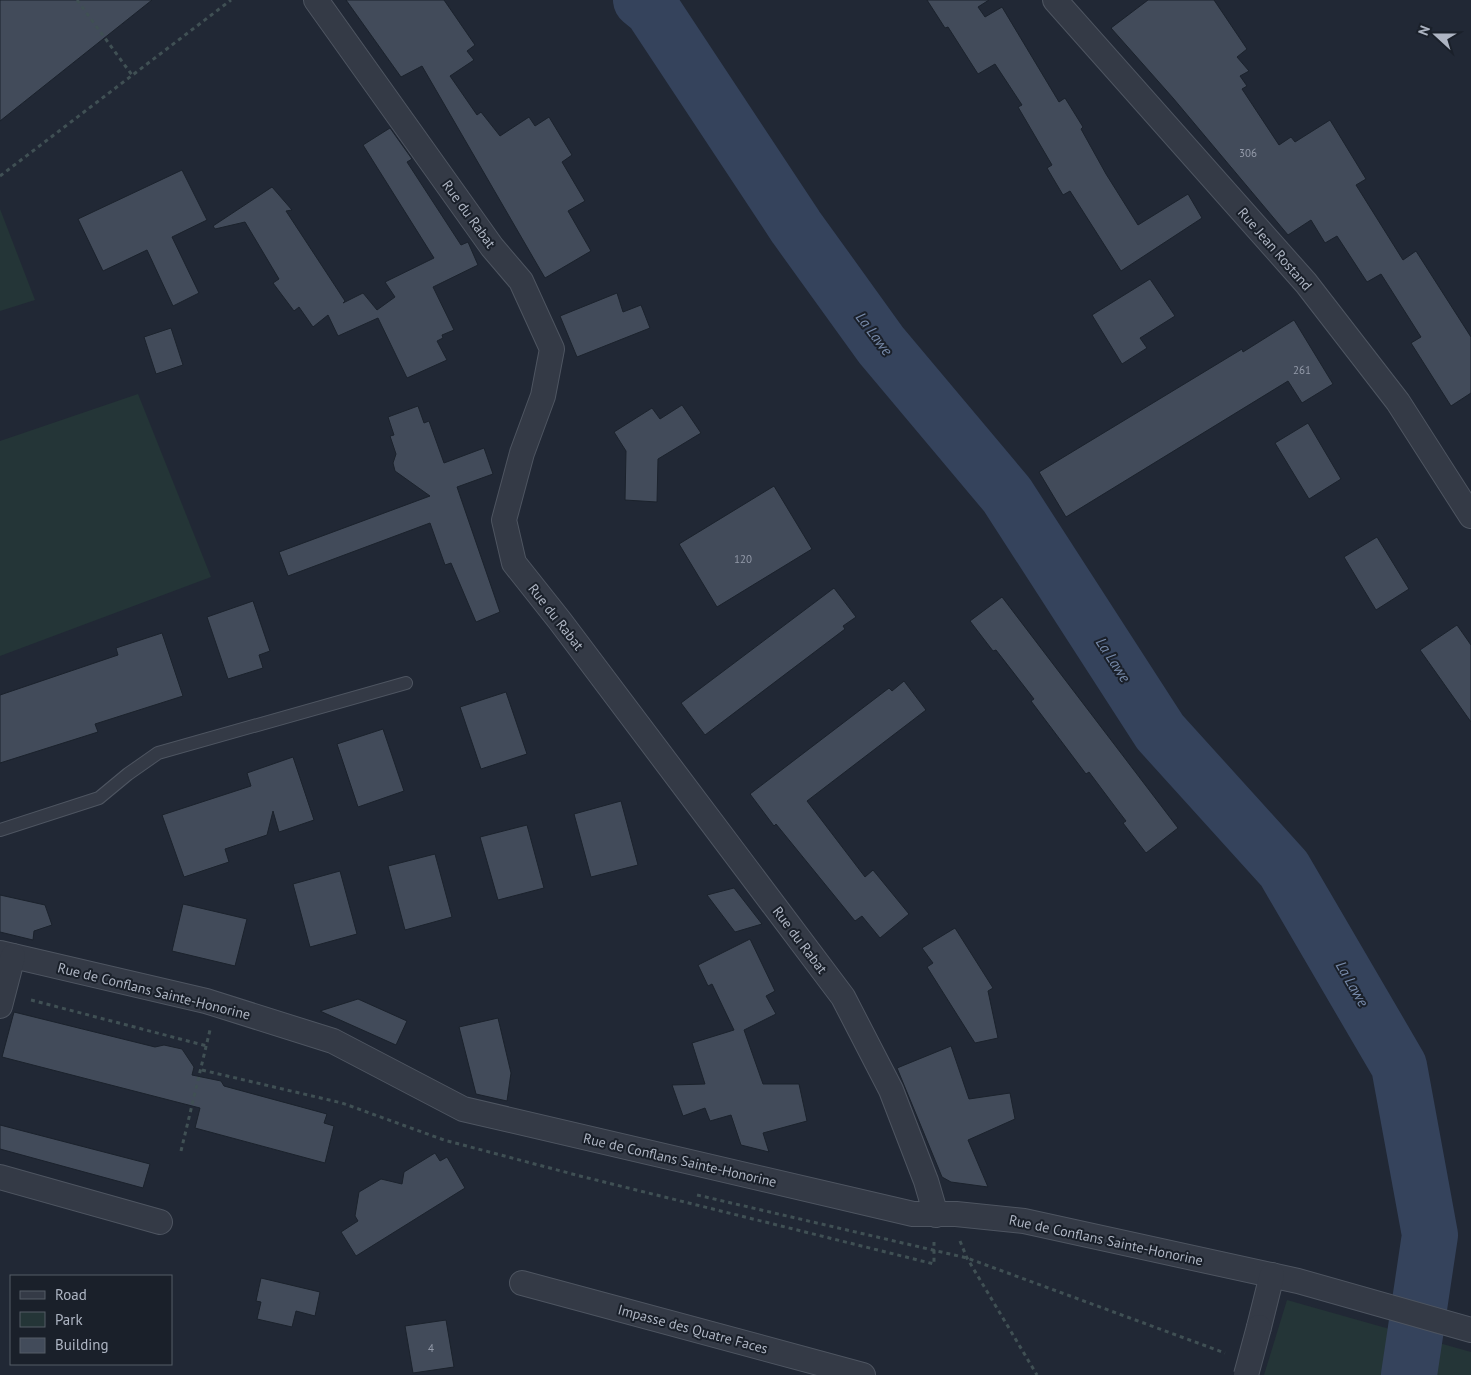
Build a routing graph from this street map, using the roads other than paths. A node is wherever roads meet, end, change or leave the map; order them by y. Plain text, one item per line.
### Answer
1 (316, 0) edge
2 (1055, 0) edge
3 (1471, 516) edge
4 (406, 683) dead end
5 (0, 830) edge
6 (6, 955) edge
7 (2, 1000) edge
8 (0, 1177) edge
9 (946, 1214) junction
10 (160, 1222) dead end
11 (1272, 1275) junction
12 (522, 1283) dead end
13 (1466, 1329) edge
14 (863, 1375) edge
15 (1246, 1375) edge

1 - 9 street, Rue du Rabat
2 - 3 street, Rue Jean Rostand
4 - 5 lane
6 - 7 street
6 - 9 street, Rue de Conflans Sainte-Honorine
8 - 10 street
9 - 11 street, Rue de Conflans Sainte-Honorine
11 - 13 street, Rue de Conflans Sainte-Honorine
11 - 15 street, bridge
12 - 14 street, Impasse des Quatre Faces

